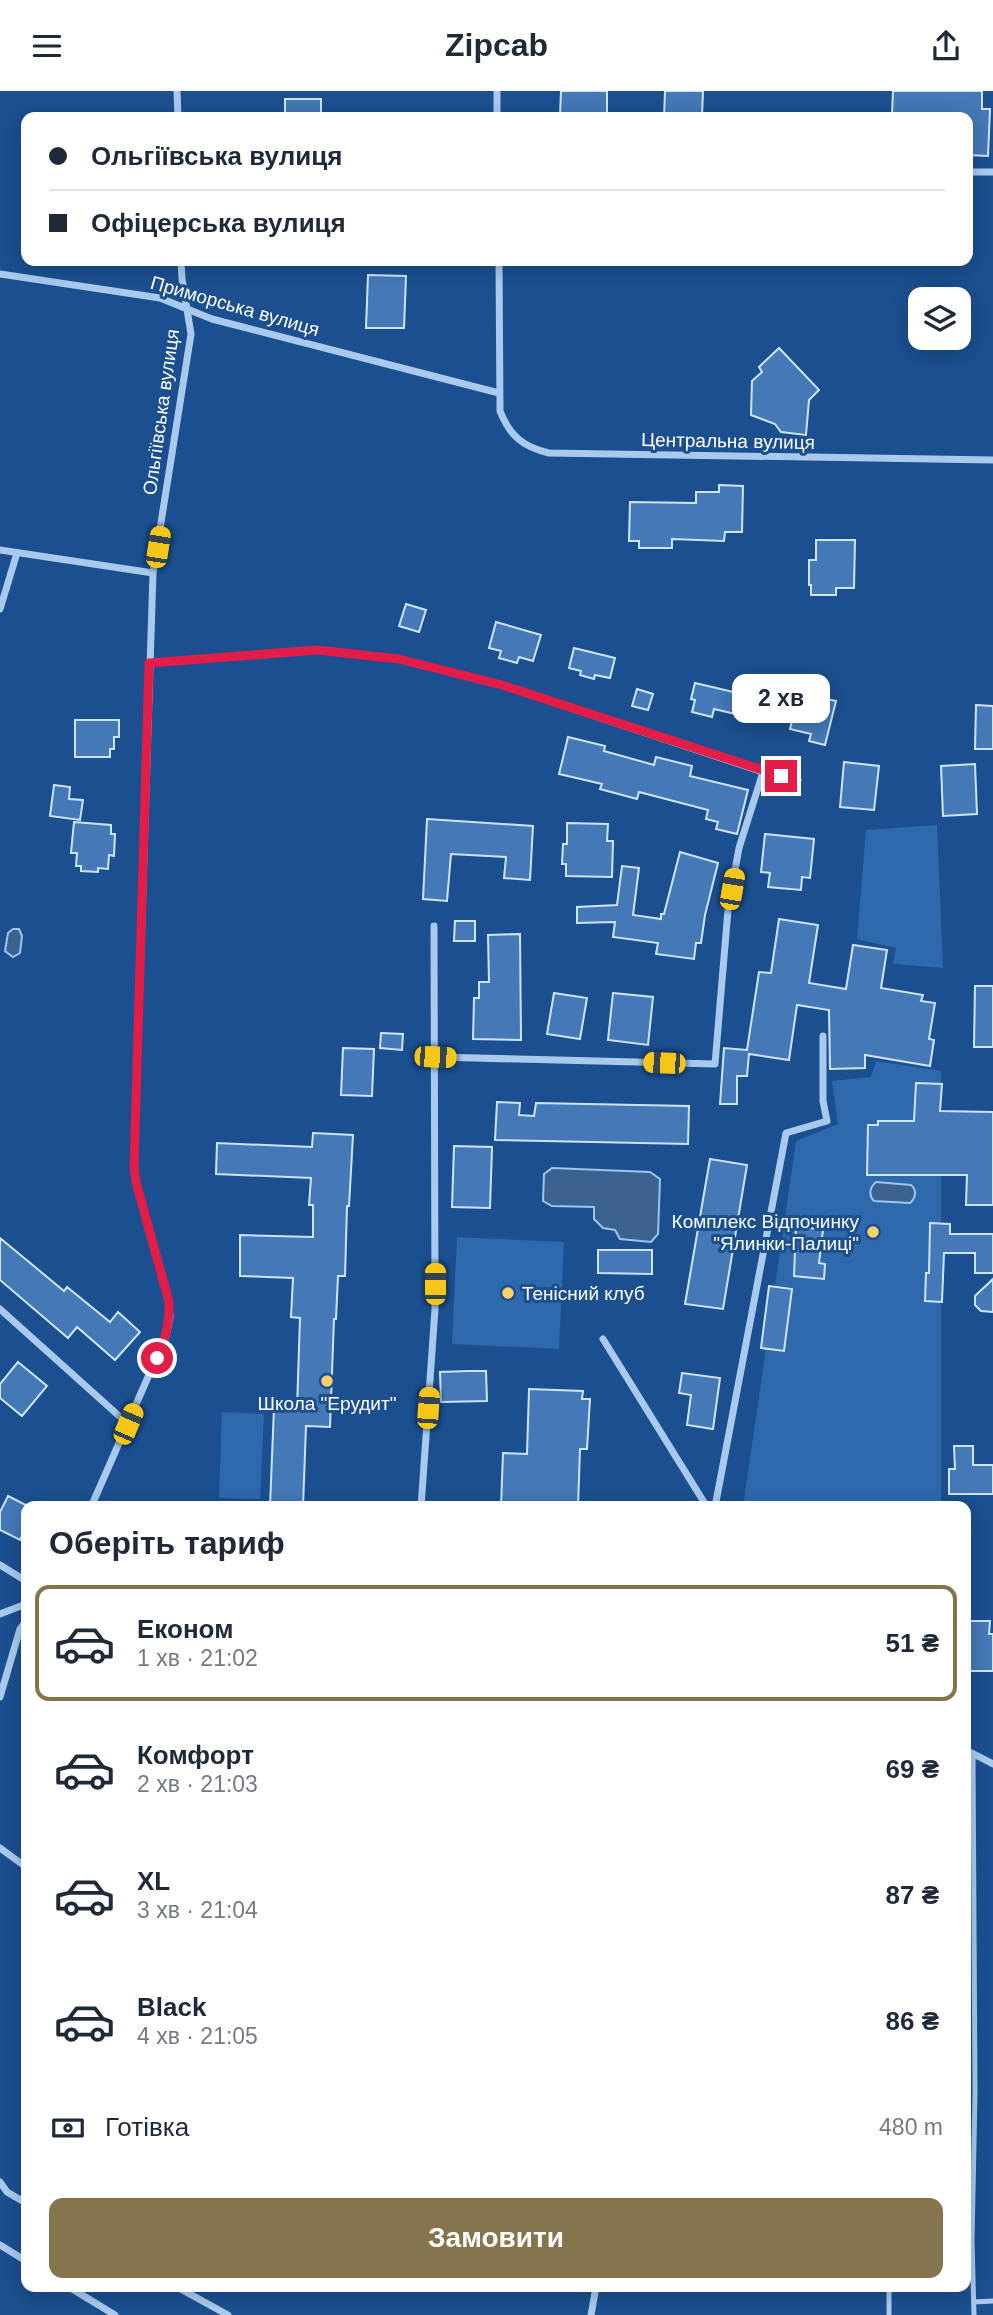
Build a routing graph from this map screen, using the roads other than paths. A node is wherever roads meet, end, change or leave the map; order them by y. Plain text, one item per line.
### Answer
1 (177, 91) edge
2 (497, 91) edge
3 (178, 112) edge
4 (497, 112) edge
5 (973, 172) edge
6 (993, 172) edge
7 (182, 266) edge
8 (499, 266) edge
9 (0, 274) edge
10 (186, 308) junction
11 (499, 393) junction
12 (993, 460) edge
13 (0, 550) edge
14 (17, 552) junction
15 (153, 573) junction
16 (0, 608) edge
17 (149, 663) junction
18 (764, 772) junction
19 (798, 780) dead end
20 (434, 926) dead end
21 (823, 1035) dead end
22 (435, 1057) junction
23 (0, 1309) edge
24 (603, 1339) dead end
25 (128, 1424) junction
26 (94, 1501) edge
27 (421, 1501) edge
28 (703, 1501) edge
29 (716, 1501) edge
30 (0, 1565) edge
31 (21, 1578) edge
32 (21, 1606) edge
33 (0, 1614) edge
34 (21, 1628) edge
35 (0, 1697) edge
36 (971, 1753) edge
37 (993, 1764) edge
38 (0, 1848) edge
39 (21, 1863) edge
40 (971, 1866) edge
41 (0, 2182) edge
42 (971, 2192) edge
43 (21, 2200) edge
44 (0, 2245) edge
45 (21, 2258) edge
46 (971, 2265) edge
47 (77, 2292) edge
48 (186, 2292) edge
49 (595, 2292) edge
50 (890, 2292) edge
51 (993, 2301) edge
52 (974, 2302) junction
53 (115, 2315) edge
54 (228, 2315) edge
55 (591, 2315) edge
56 (889, 2315) edge
57 (974, 2315) edge

1 - 3 street
2 - 4 street
5 - 6 street
7 - 10 street, Ольгіївська вулиця
8 - 11 street, Центральна вулиця
9 - 10 street, Приморська вулиця
10 - 11 street, Приморська вулиця
10 - 15 street, Ольгіївська вулиця
11 - 12 street, Центральна вулиця
13 - 14 street
14 - 15 street
14 - 16 street
15 - 17 street, Ольгіївська вулиця
17 - 18 street
17 - 25 street, Ольгіївська вулиця
18 - 19 street
18 - 22 street
20 - 22 street
21 - 29 street
22 - 27 street
23 - 25 street
24 - 28 street
25 - 26 street, Ольгіївська вулиця
30 - 31 street
32 - 33 street
34 - 35 street
36 - 37 street
38 - 39 street
40 - 42 lane
41 - 43 street
44 - 45 street
46 - 52 lane
47 - 53 street
48 - 54 street
49 - 55 street
50 - 56 lane
51 - 52 lane
52 - 57 lane

